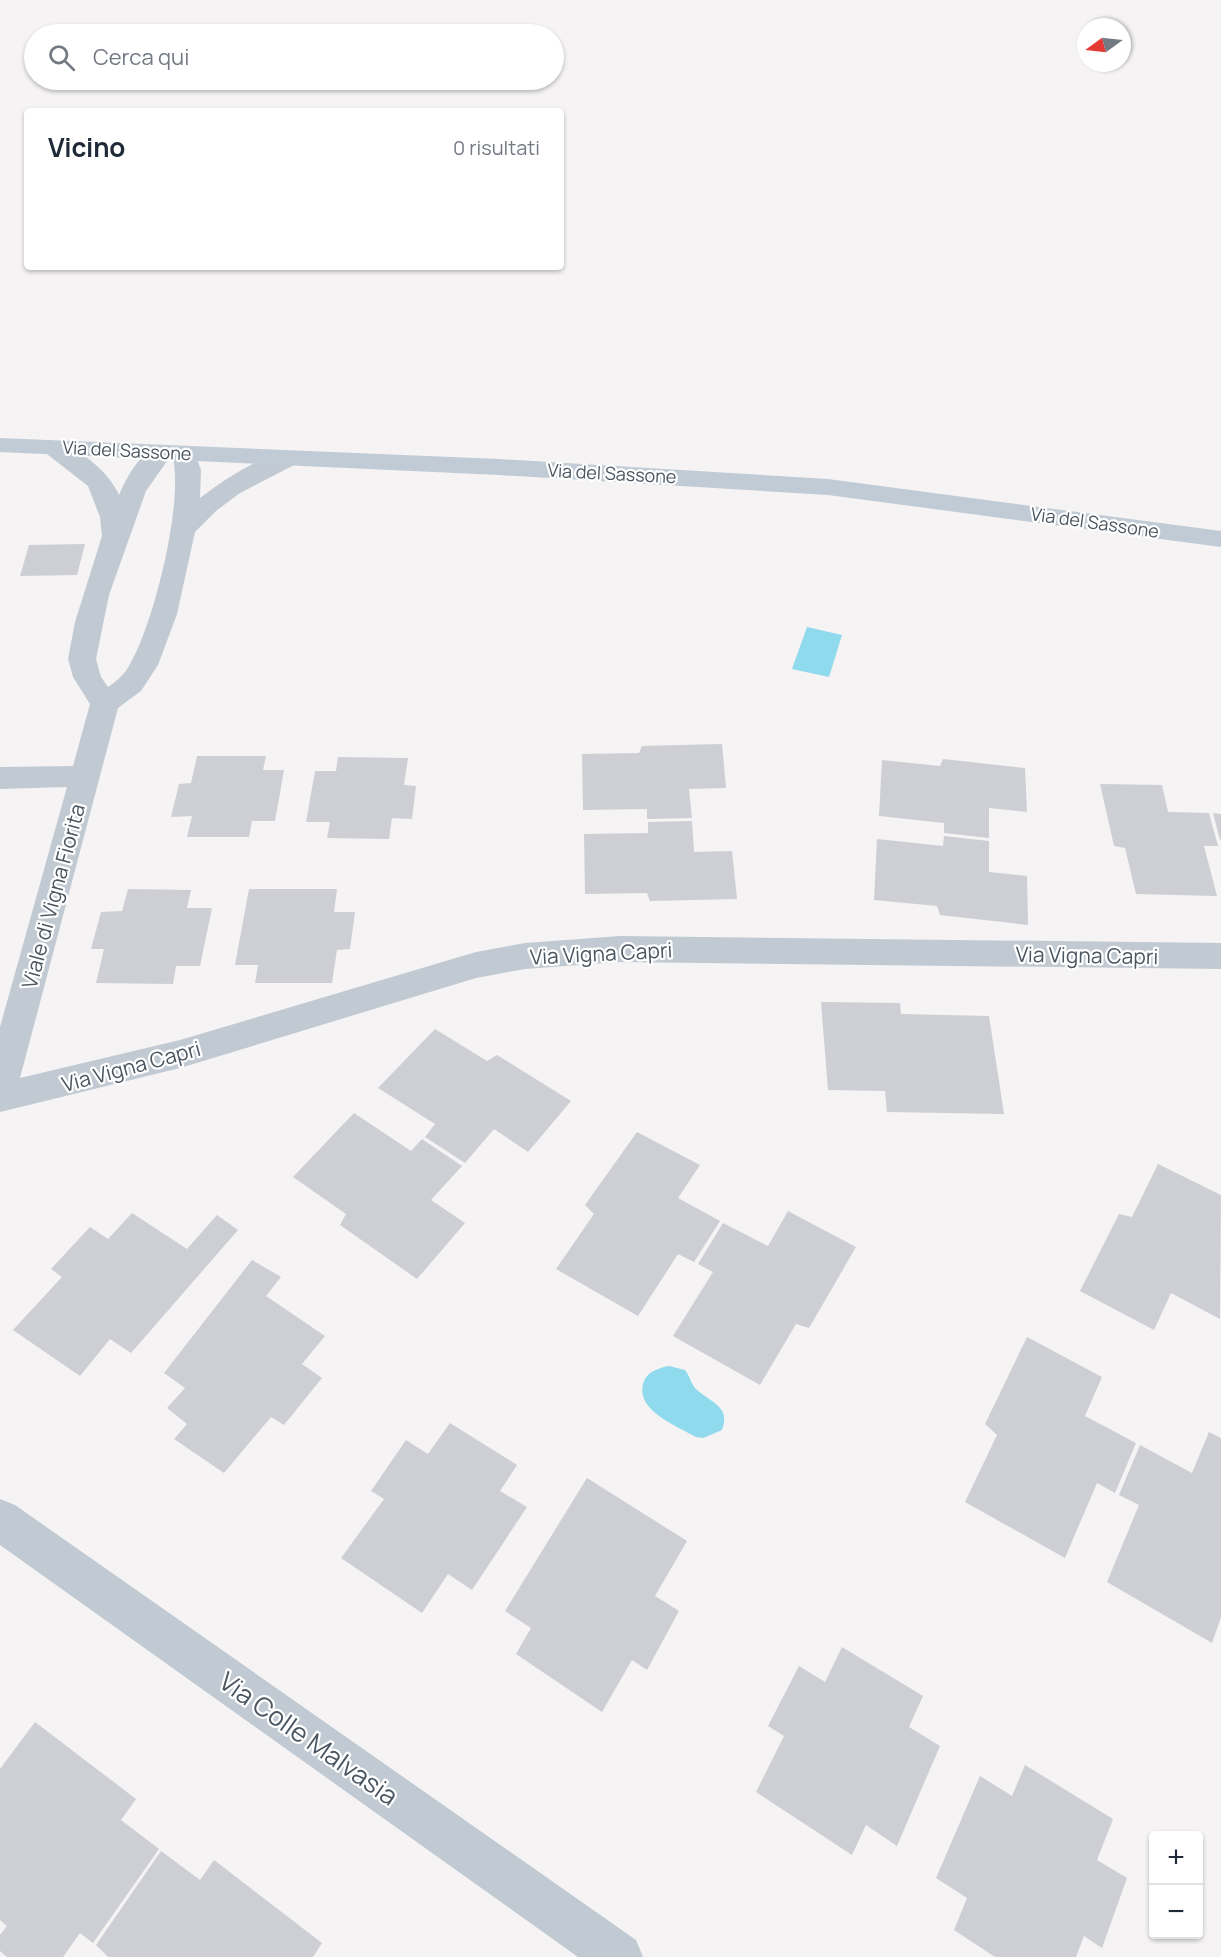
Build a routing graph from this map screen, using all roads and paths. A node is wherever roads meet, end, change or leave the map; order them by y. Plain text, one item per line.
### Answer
1 (0, 445) edge
2 (50, 447) junction
3 (173, 452) junction
4 (289, 458) junction
5 (183, 530) junction
6 (115, 535) junction
7 (1221, 539) edge
8 (105, 703) junction
9 (86, 776) junction
10 (0, 778) edge
11 (1221, 957) edge
12 (0, 1089) edge
13 (0, 1097) edge
14 (0, 1520) edge
15 (619, 1957) edge

1 - 2 main road, Via del Sassone
2 - 3 main road, Via del Sassone
2 - 6 street
3 - 4 main road, Via del Sassone
3 - 5 street
3 - 6 street
4 - 5 street
4 - 7 main road, Via del Sassone
5 - 8 street
6 - 8 street
8 - 9 street, Viale di Vigna Fiorita
9 - 10 street
9 - 12 street, Viale di Vigna Fiorita
11 - 13 street, Via Vigna Capri
14 - 15 street, Via Colle Malvasia

